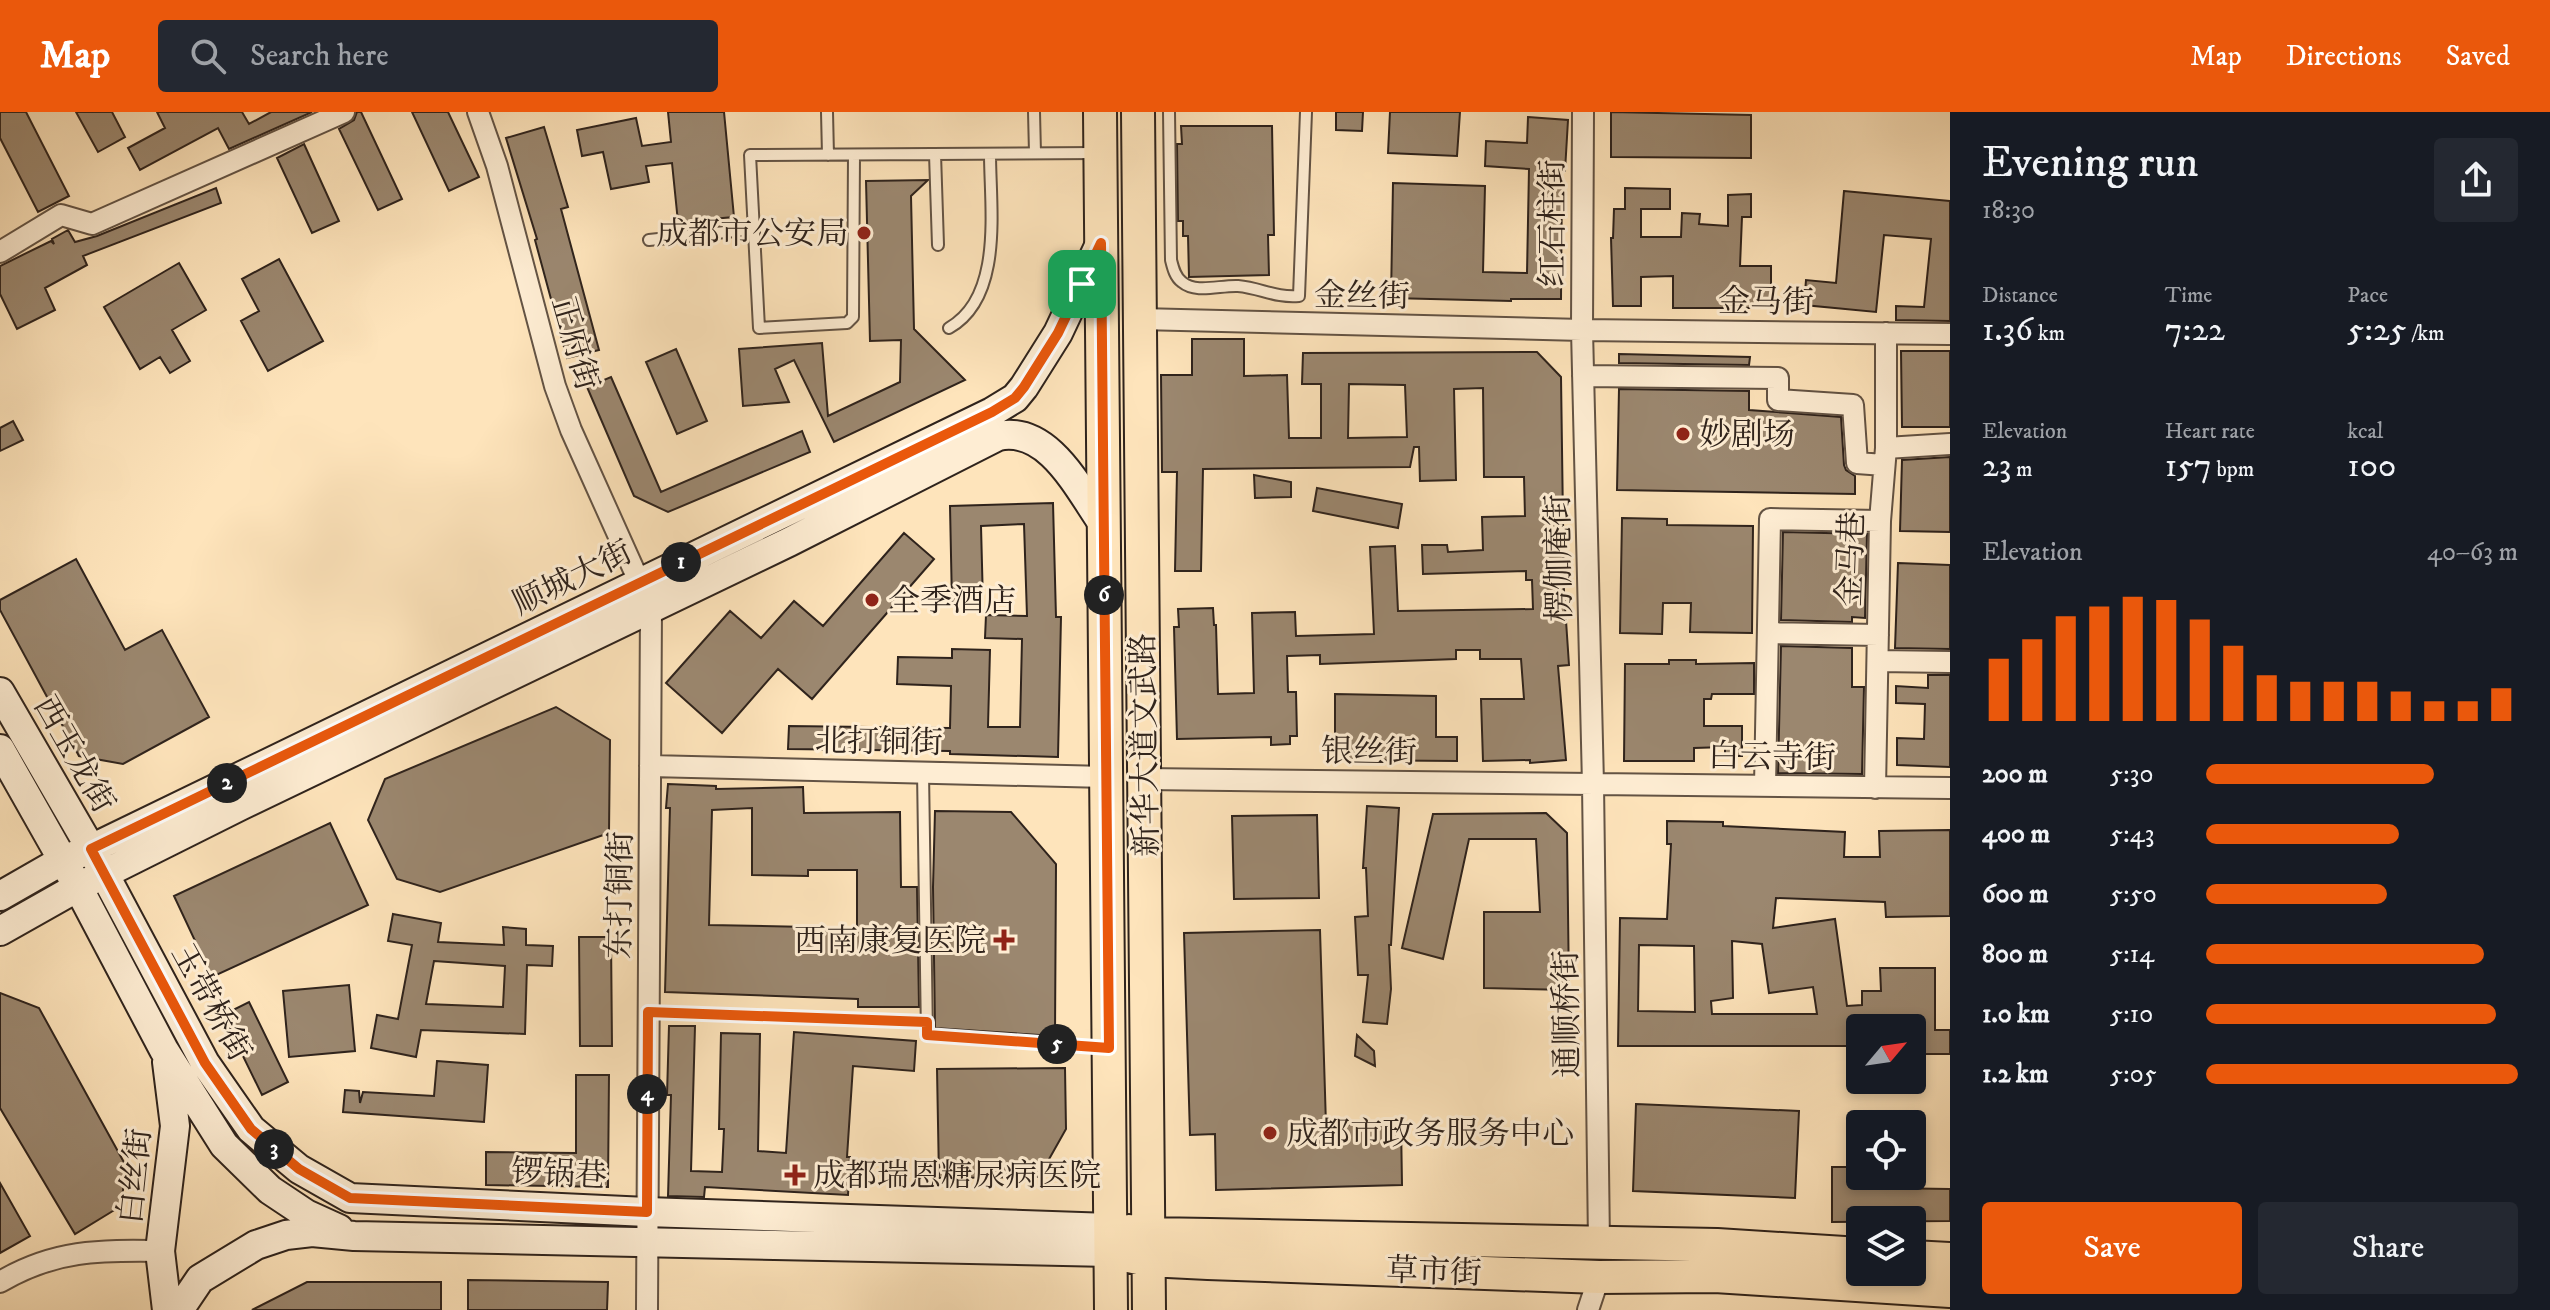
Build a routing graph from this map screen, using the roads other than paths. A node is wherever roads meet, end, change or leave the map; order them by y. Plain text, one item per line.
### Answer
1 (344, 112) edge
2 (478, 112) edge
3 (827, 112) edge
4 (1034, 112) edge
5 (1100, 112) edge
6 (1138, 112) edge
7 (1169, 112) edge
8 (1306, 112) edge
9 (1582, 114) edge
10 (1035, 153) junction
11 (1100, 153) junction
12 (935, 154) junction
13 (990, 154) junction
14 (828, 155) junction
15 (854, 155) junction
16 (754, 229) junction
17 (649, 240) dead end
18 (1101, 243) junction
19 (938, 245) dead end
20 (0, 252) edge
21 (1289, 297) junction
22 (1140, 319) junction
23 (1288, 323) junction
24 (949, 328) dead end
25 (1582, 330) junction
26 (1886, 333) junction
27 (1950, 334) edge
28 (1583, 376) junction
29 (1950, 444) edge
30 (1885, 456) junction
31 (1880, 521) junction
32 (1104, 525) junction
33 (644, 595) junction
34 (1768, 633) junction
35 (1878, 635) junction
36 (1878, 661) junction
37 (1950, 662) edge
38 (0, 692) edge
39 (0, 749) edge
40 (650, 766) junction
41 (923, 772) junction
42 (1106, 777) junction
43 (1144, 779) junction
44 (1593, 784) junction
45 (1765, 786) junction
46 (1875, 788) junction
47 (1950, 788) edge
48 (63, 860) junction
49 (97, 862) junction
50 (78, 887) junction
51 (0, 896) edge
52 (0, 931) edge
53 (648, 1012) junction
54 (927, 1022) junction
55 (1109, 1048) junction
56 (164, 1050) junction
57 (299, 1169) joint
58 (647, 1212) junction
59 (354, 1236) junction
60 (1110, 1240) junction
61 (647, 1242) junction
62 (1599, 1243) junction
63 (1148, 1247) junction
64 (160, 1251) junction
65 (1846, 1253) edge
66 (1926, 1258) edge
67 (1950, 1259) edge
68 (1599, 1277) junction
69 (0, 1282) edge
70 (1950, 1291) edge
71 (167, 1310) edge
72 (179, 1310) edge
73 (647, 1310) edge
74 (1111, 1310) edge
75 (1149, 1310) edge
76 (1588, 1310) edge

1 - 20 street
2 - 33 street, 正府街
3 - 14 lane
4 - 10 lane
5 - 11 main road, 新华大道文武路
6 - 22 main road, 新华大道文武路
7 - 21 lane
8 - 21 lane
9 - 25 street, 红石柱街
10 - 11 lane
10 - 13 lane
11 - 18 main road, 新华大道文武路
12 - 13 lane
12 - 15 lane
12 - 19 lane
13 - 24 lane
14 - 15 lane
14 - 16 lane
15 - 16 lane
16 - 17 lane
18 - 32 main road, 新华大道文武路
18 - 33 main road, 顺城大街
21 - 23 lane
22 - 23 street, 金丝街
22 - 43 main road, 新华大道文武路
23 - 25 street, 金丝街
25 - 26 street, 金马街
25 - 28 street, 楞伽庵街
26 - 27 street, 金马街
26 - 30 street, 金马巷
28 - 30 street
28 - 44 street, 楞伽庵街
29 - 30 street
30 - 31 street, 金马巷
31 - 34 street
31 - 35 street, 金马巷
32 - 33 main road, 顺城大街
32 - 42 main road, 新华大道文武路
33 - 40 street, 东打铜街
33 - 49 main road, 顺城大街
34 - 35 street
34 - 45 street
35 - 36 street, 金马巷
36 - 37 street
36 - 46 street, 金马巷
38 - 49 main road, 西玉龙街
39 - 48 main road, 西玉龙街
40 - 41 street, 北打铜街
40 - 53 street, 东打铜街
41 - 42 street, 北打铜街
41 - 54 lane
42 - 55 main road, 新华大道文武路
43 - 44 street, 银丝街
43 - 63 main road, 新华大道文武路
44 - 45 street, 白云寺街
44 - 62 street, 通顺桥街
45 - 46 street, 白云寺街
46 - 47 street, 白云寺街
48 - 49 main road, 顺城大街
48 - 50 main road, 西玉龙街
48 - 51 main road, 顺城大街
49 - 50 main road, 顺城大街
49 - 57 main road, 玉带桥街
50 - 52 main road, 顺城大街
50 - 56 main road, 西玉龙街
53 - 54 lane
53 - 58 street, 东打铜街
54 - 55 lane
55 - 60 main road, 新华大道文武路
56 - 59 main road
56 - 64 main road, 白丝街
57 - 58 main road, 锣锅巷
58 - 60 main road, 锣锅巷
58 - 61 street, 东打铜街
59 - 61 main road, 锣锅巷
59 - 72 main road
60 - 61 main road, 锣锅巷
60 - 63 main road, 草市街
60 - 74 main road, 新华大道文武路
61 - 73 street, 东打铜街
62 - 63 main road, 草市街
62 - 65 main road, 草市街
63 - 68 main road, 草市街
63 - 75 main road, 新华大道文武路
64 - 69 street
64 - 71 main road, 白丝街
66 - 67 main road
68 - 70 main road, 草市街
68 - 76 street

